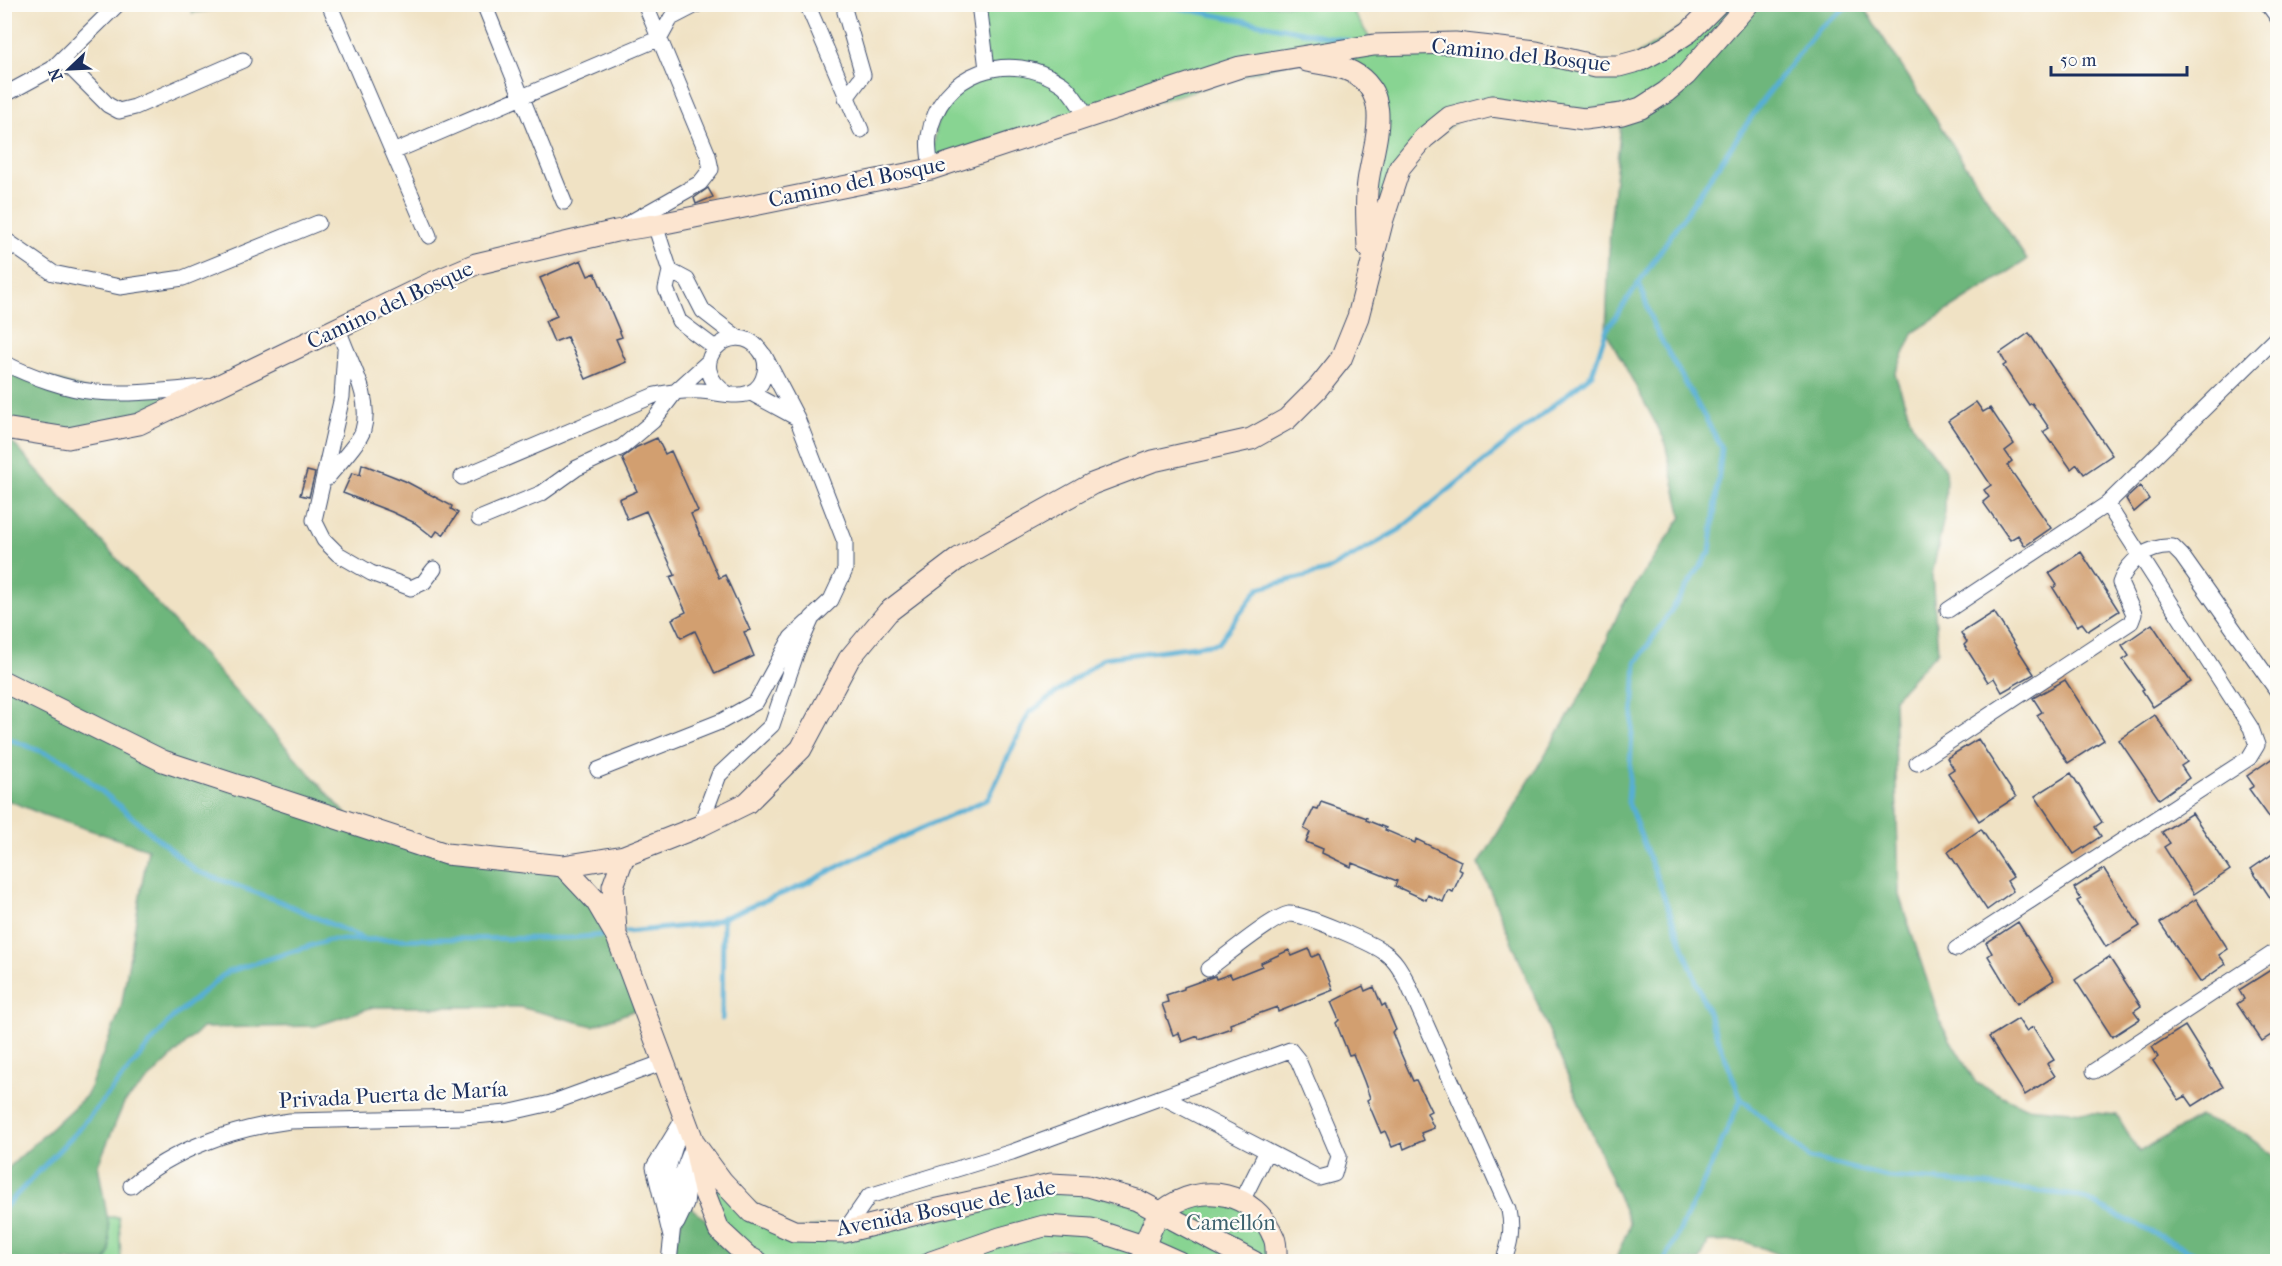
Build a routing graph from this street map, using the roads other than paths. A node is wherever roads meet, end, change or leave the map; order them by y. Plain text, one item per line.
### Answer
1 (118, 4) edge
2 (484, 4) edge
3 (645, 4) edge
4 (698, 4) edge
5 (807, 4) edge
6 (979, 4) edge
7 (1717, 4) edge
8 (1748, 4) edge
9 (2268, 4) edge
10 (330, 6) edge
11 (845, 12) dead end
12 (2277, 18) edge
13 (660, 38) junction
14 (62, 59) junction
15 (1299, 59) junction
16 (243, 60) dead end
17 (987, 69) junction
18 (4, 95) edge
19 (522, 97) junction
20 (846, 98) junction
21 (1087, 117) junction
22 (861, 130) dead end
23 (393, 152) junction
24 (931, 169) junction
25 (564, 202) dead end
26 (318, 223) dead end
27 (655, 225) junction
28 (616, 231) junction
29 (429, 236) dead end
30 (4, 239) edge
31 (670, 270) junction
32 (1370, 271) junction
33 (338, 328) junction
34 (2277, 336) edge
35 (738, 338) junction
36 (345, 351) junction
37 (712, 355) junction
38 (764, 355) junction
39 (4, 363) edge
40 (216, 387) junction
41 (676, 391) junction
42 (751, 393) junction
43 (728, 394) junction
44 (797, 418) junction
45 (4, 428) edge
46 (462, 477) dead end
47 (323, 484) junction
48 (2107, 504) junction
49 (479, 519) dead end
50 (2141, 555) junction
51 (434, 569) dead end
52 (1948, 610) dead end
53 (812, 618) junction
54 (4, 682) edge
55 (2277, 692) edge
56 (1917, 763) dead end
57 (598, 770) dead end
58 (700, 826) junction
59 (624, 856) junction
60 (563, 866) junction
61 (616, 938) junction
62 (1956, 949) dead end
63 (2277, 950) edge
64 (1208, 969) dead end
65 (664, 1062) junction
66 (2094, 1071) dead end
67 (1163, 1097) junction
68 (684, 1118) junction
69 (694, 1143) junction
70 (1268, 1151) junction
71 (131, 1186) dead end
72 (1242, 1201) junction
73 (1162, 1212) junction
74 (844, 1232) junction
75 (671, 1237) junction
76 (1142, 1254) edge
77 (669, 1262) edge
78 (758, 1262) edge
79 (932, 1262) edge
80 (1179, 1262) edge
81 (1254, 1262) edge
82 (1276, 1262) edge
83 (1503, 1262) edge

1 - 14 street
2 - 19 street
3 - 13 street
4 - 13 street
5 - 20 street
6 - 17 street
7 - 15 street, Camino del Bosque
8 - 32 street
9 - 12 street
10 - 23 street
11 - 20 street
13 - 19 street
13 - 28 street
14 - 16 street
14 - 18 street
15 - 21 street, Camino del Bosque
15 - 32 street
17 - 21 street
17 - 24 street
19 - 23 street
19 - 25 street
20 - 22 street
21 - 24 street, Camino del Bosque
23 - 29 street
24 - 27 street, Camino del Bosque
26 - 30 street
27 - 28 street, Camino del Bosque
27 - 31 street
28 - 33 street, Camino del Bosque
31 - 35 street
31 - 37 street
32 - 58 street
33 - 36 street
33 - 40 street, Camino del Bosque
34 - 48 street
35 - 37 street
35 - 38 street
36 - 47 street
36 - 47 street
37 - 41 street
37 - 43 street
38 - 42 street
38 - 44 street
39 - 40 street
40 - 45 street, Camino del Bosque
41 - 43 street
41 - 46 street
41 - 49 street
42 - 43 street
42 - 44 street
44 - 53 street
47 - 51 street
48 - 50 street
48 - 52 street
50 - 55 street
50 - 56 street
50 - 62 street
53 - 57 street
53 - 58 street
54 - 60 street
58 - 59 street
59 - 60 street
59 - 61 street, Avenida Bosque de Jade
60 - 61 street, Avenida Bosque de Jade
61 - 65 street, Avenida Bosque de Jade
63 - 66 street
64 - 83 street
65 - 68 street, Avenida Bosque de Jade
65 - 71 street, Privada Puerta de María
67 - 70 street
67 - 70 street
67 - 74 street
68 - 69 street, Avenida Bosque de Jade
68 - 75 street
69 - 74 street, Avenida Bosque de Jade
69 - 75 street
69 - 78 street, Avenida Bosque de Jade
70 - 72 street
72 - 73 street
72 - 82 street
73 - 74 street, Avenida Bosque de Jade
73 - 76 street
73 - 81 street, Avenida Bosque de Jade
75 - 77 street
76 - 79 street, Avenida Bosque de Jade
76 - 80 street, Avenida Bosque de Jade

